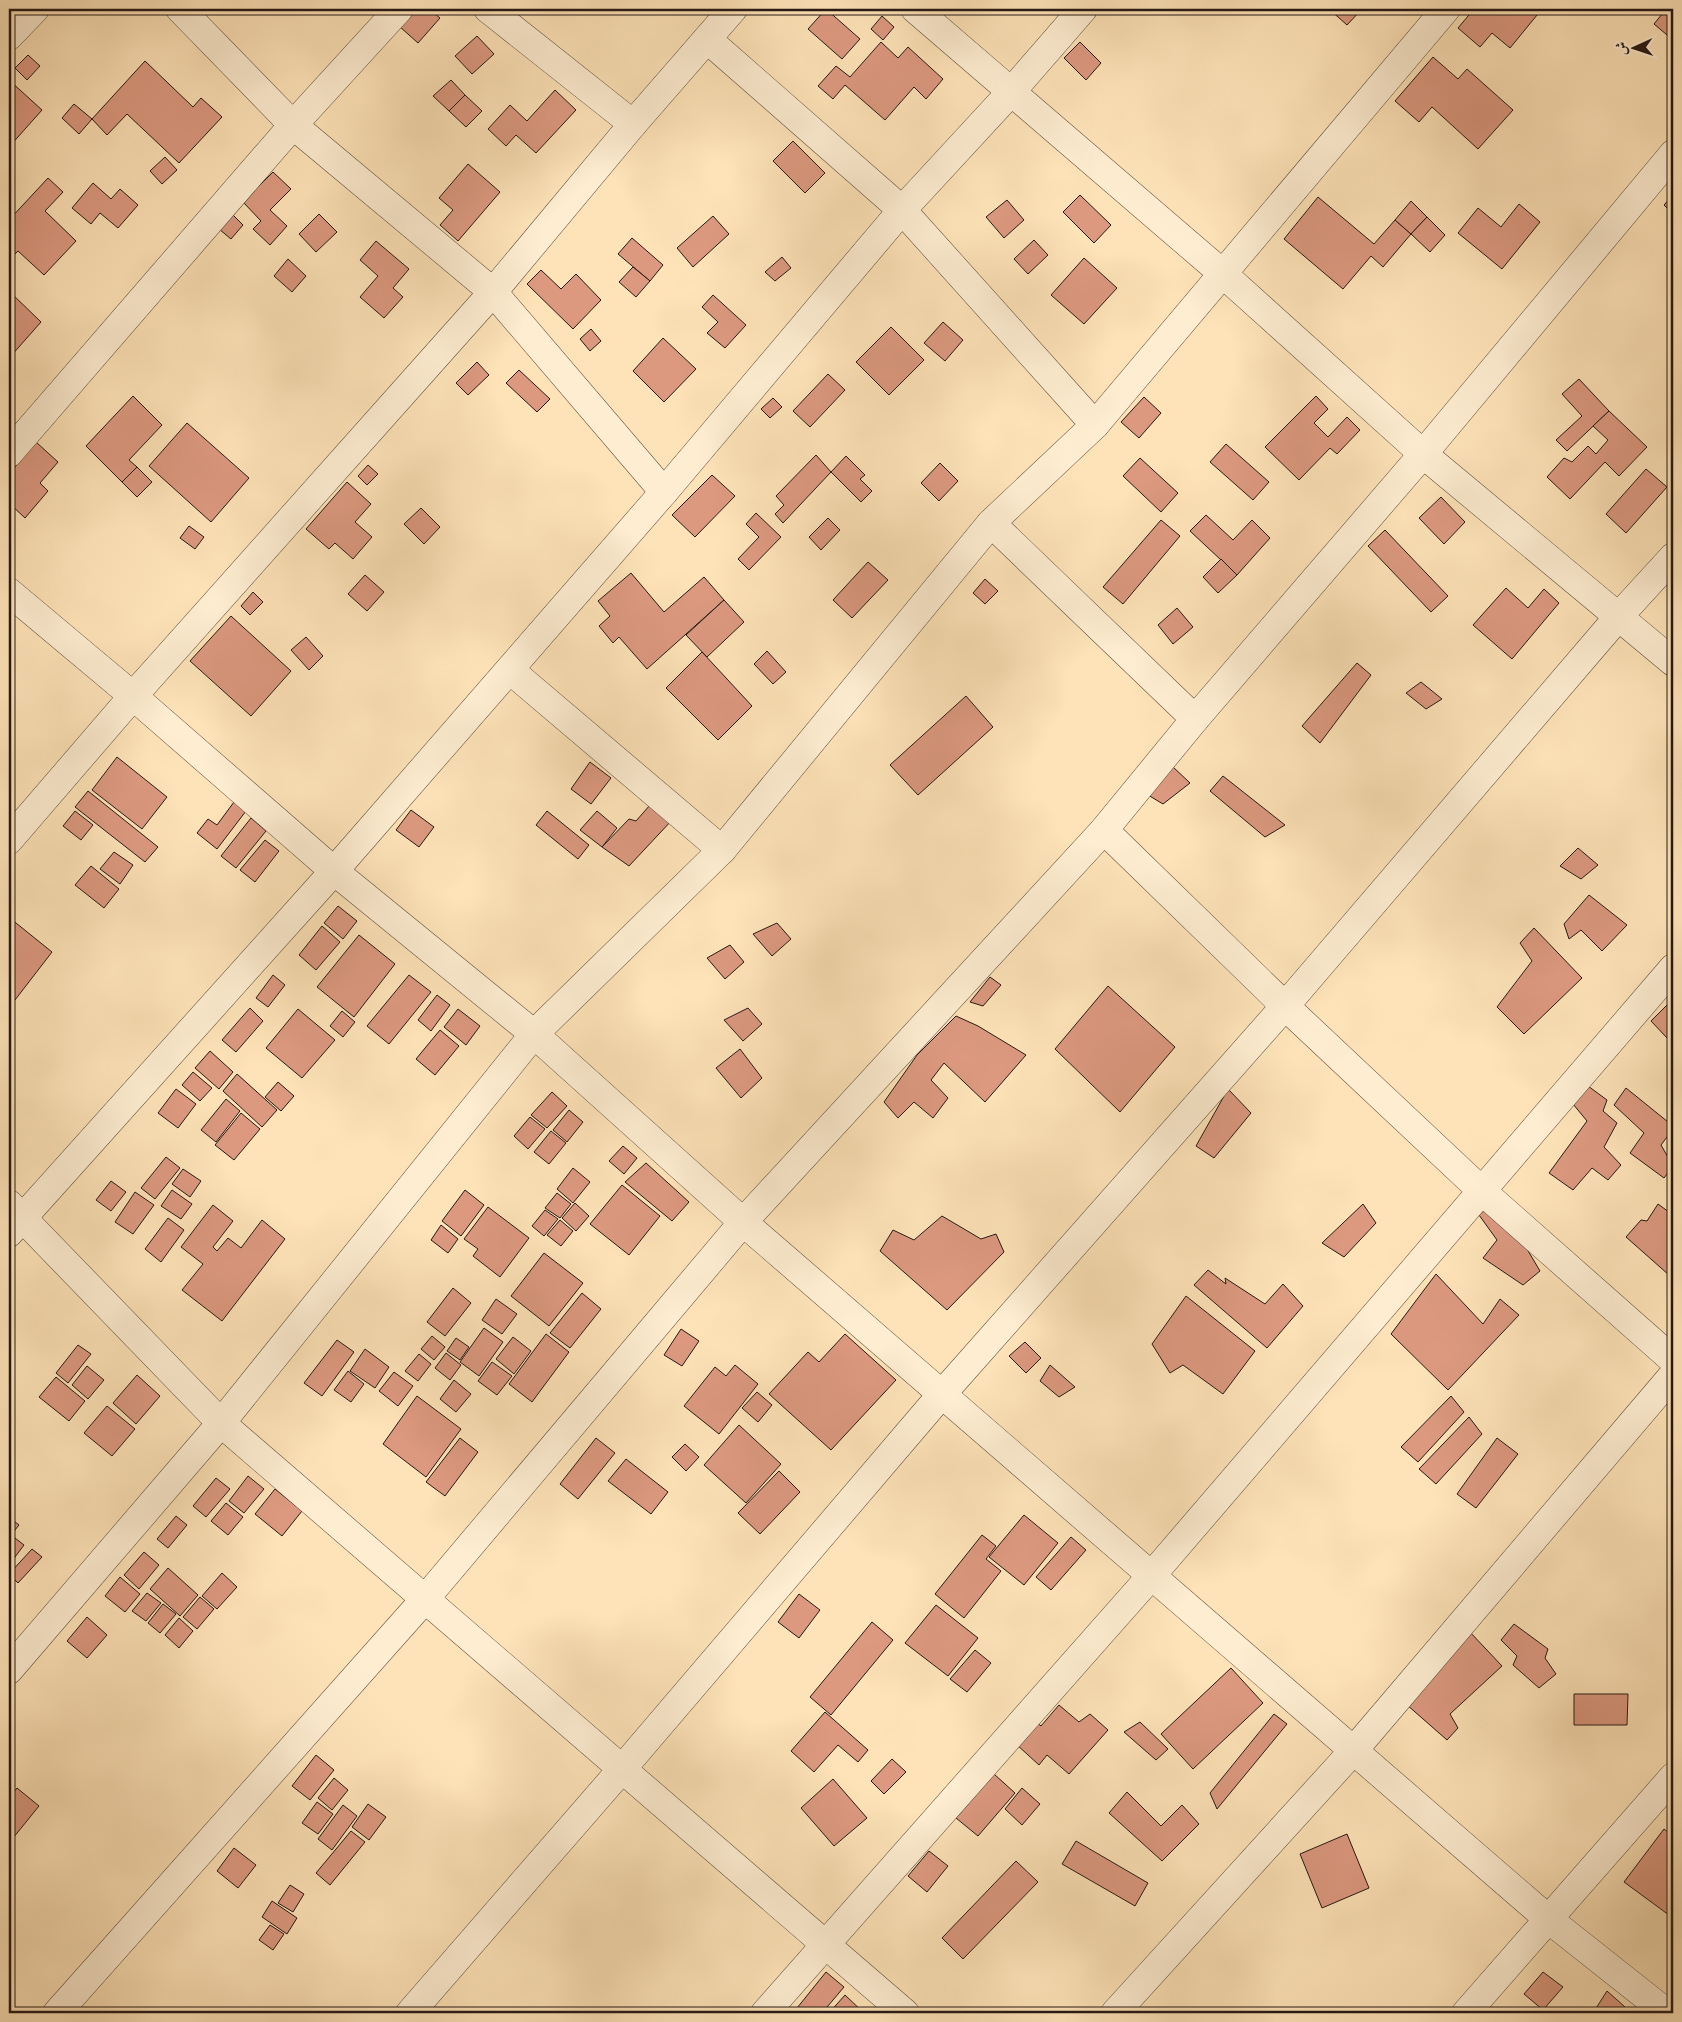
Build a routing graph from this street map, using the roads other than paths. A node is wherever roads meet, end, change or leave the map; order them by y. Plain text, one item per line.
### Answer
1 (35, 9) edge
2 (180, 9) edge
3 (488, 9) edge
4 (733, 9) edge
5 (915, 9) edge
6 (1083, 9) edge
7 (1446, 9) edge
8 (393, 11) edge
9 (9, 36) edge
10 (706, 39) junction
11 (1011, 92) junction
12 (633, 124) junction
13 (293, 125) junction
14 (1673, 154) edge
15 (902, 210) junction
16 (1222, 273) junction
17 (493, 292) junction
18 (1095, 425) junction
19 (9, 453) edge
20 (1423, 454) junction
21 (664, 492) junction
22 (991, 522) junction
23 (1673, 557) edge
24 (9, 592) edge
25 (1619, 616) junction
26 (1673, 662) edge
27 (510, 670) junction
28 (133, 696) junction
29 (1195, 719) junction
30 (1104, 830) junction
31 (9, 840) edge
32 (722, 850) junction
33 (334, 871) junction
34 (1673, 968) edge
35 (1285, 1006) junction
36 (534, 1034) junction
37 (1483, 1192) junction
38 (13, 1218) edge
39 (743, 1222) junction
40 (1673, 1360) edge
41 (1673, 1374) edge
42 (942, 1394) junction
43 (221, 1423) junction
44 (1152, 1575) junction
45 (425, 1599) junction
46 (9, 1670) edge
47 (1354, 1750) junction
48 (622, 1769) junction
49 (1673, 1777) edge
50 (1547, 1918) junction
51 (826, 1946) junction
52 (58, 2013) edge
53 (410, 2013) edge
54 (765, 2013) edge
55 (905, 2013) edge
56 (1115, 2013) edge
57 (1466, 2013) edge
58 (1667, 2013) edge

1 - 9 street
2 - 13 street
3 - 12 street
4 - 10 street
5 - 11 street
6 - 11 street
7 - 16 street
8 - 13 street
10 - 12 street
10 - 15 street
11 - 15 street
11 - 16 street
12 - 17 street
13 - 17 street
13 - 19 street
14 - 20 street
15 - 18 street
15 - 21 street
16 - 18 street
16 - 20 street
17 - 21 street
17 - 28 street
18 - 22 street
20 - 25 street
20 - 29 street
21 - 27 street
22 - 29 street
22 - 32 street
23 - 25 street
24 - 28 street
25 - 26 street
25 - 35 street
27 - 32 street
27 - 33 street
28 - 31 street
28 - 33 street
29 - 30 street
30 - 35 street
30 - 39 street
32 - 36 street
33 - 36 street
33 - 38 street
34 - 37 street
35 - 37 street
35 - 42 street
36 - 39 street
36 - 43 street
37 - 40 street
37 - 44 street
38 - 43 street
39 - 42 street
39 - 45 street
41 - 47 street
42 - 44 street
42 - 48 street
43 - 45 street
43 - 46 street
44 - 47 street
44 - 51 street
45 - 48 street
45 - 52 street
47 - 50 street
47 - 56 street
48 - 51 street
48 - 53 street
49 - 50 street
50 - 57 street
50 - 58 street
51 - 54 street
51 - 55 street

